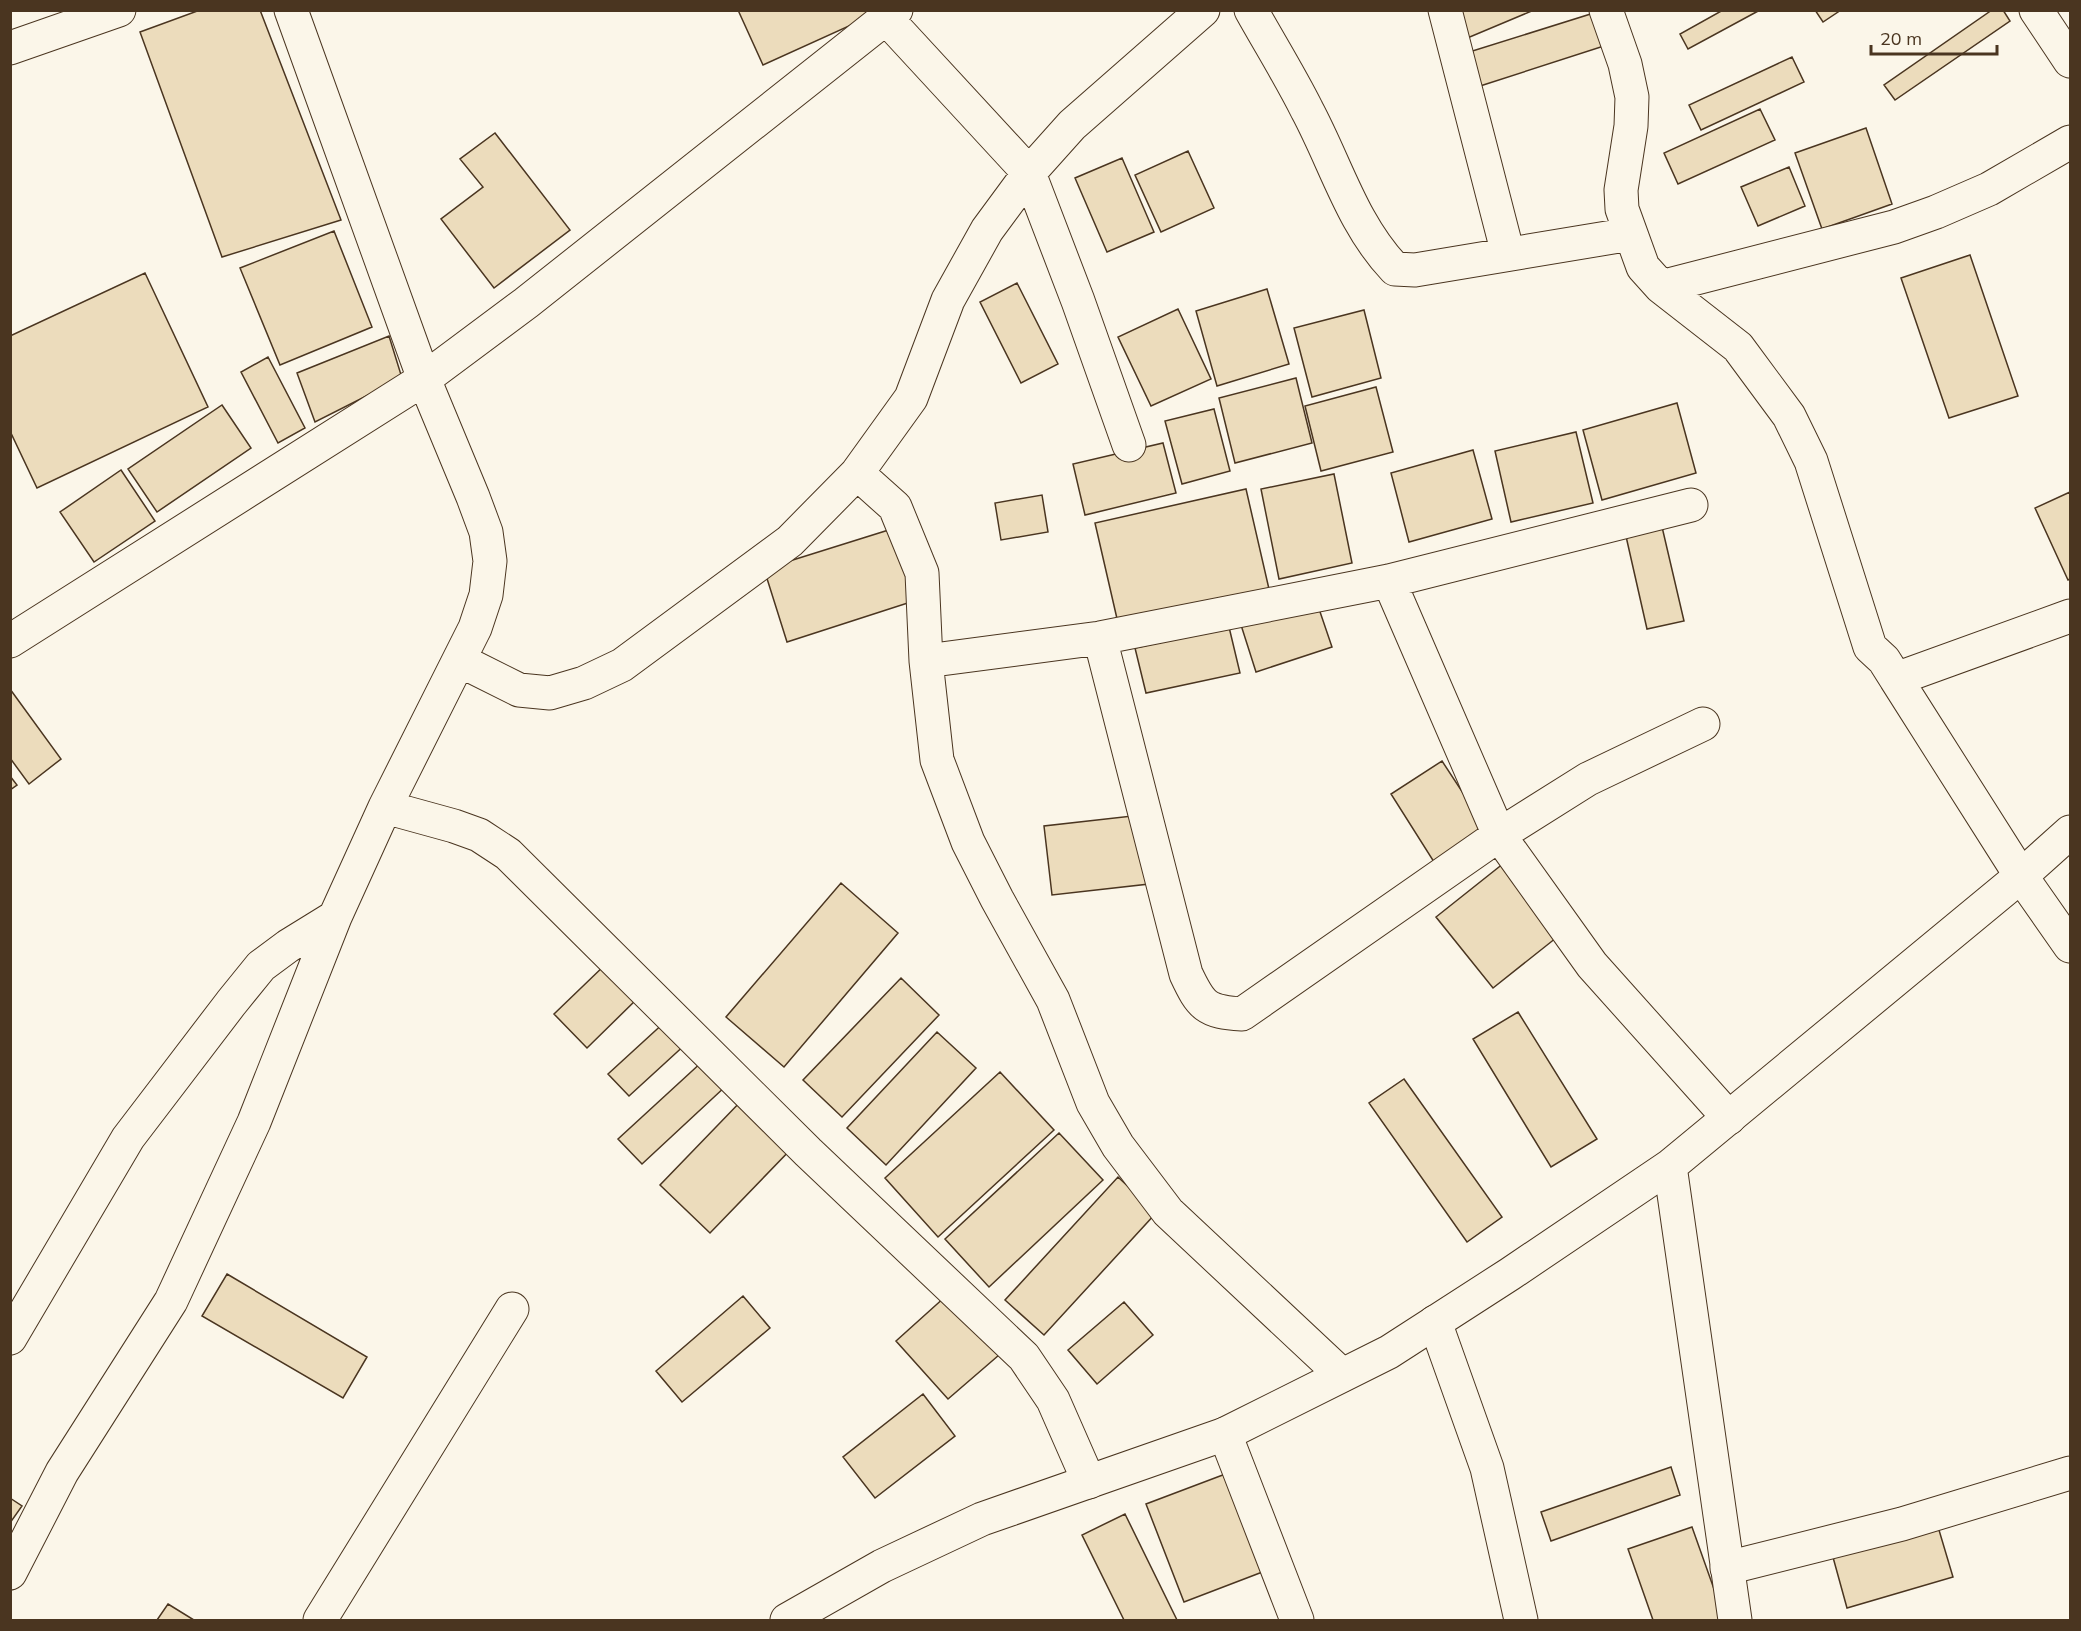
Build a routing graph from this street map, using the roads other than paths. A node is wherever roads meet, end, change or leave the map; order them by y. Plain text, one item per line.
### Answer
1 (119, 10) edge
2 (291, 10) edge
3 (1203, 10) edge
4 (1251, 10) edge
5 (1445, 10) edge
6 (1606, 10) edge
7 (2036, 10) edge
8 (888, 13) edge
9 (10, 48) edge
10 (2070, 62) edge
11 (2070, 142) edge
12 (1029, 173) junction
13 (1631, 234) junction
14 (1508, 254) junction
15 (1661, 287) junction
16 (424, 379) junction
17 (1129, 445) dead end
18 (857, 473) junction
19 (1691, 506) dead end
20 (1389, 581) junction
21 (2070, 616) edge
22 (1100, 638) junction
23 (10, 641) edge
24 (459, 660) junction
25 (926, 661) junction
26 (1896, 679) junction
27 (1703, 724) dead end
28 (385, 807) junction
29 (2070, 832) edge
30 (1499, 835) junction
31 (2021, 876) junction
32 (335, 917) junction
33 (2070, 946) edge
34 (1729, 1118) junction
35 (1670, 1166) junction
36 (512, 1309) dead end
37 (1435, 1322) junction
38 (10, 1338) edge
39 (1342, 1375) junction
40 (1225, 1434) junction
41 (2070, 1473) edge
42 (1089, 1482) junction
43 (1727, 1568) junction
44 (10, 1572) edge
45 (320, 1620) edge
46 (786, 1620) edge
47 (1297, 1620) edge
48 (1521, 1620) edge
49 (1735, 1620) edge

1 - 9 street
2 - 16 street
3 - 12 street
4 - 14 street
5 - 14 street
6 - 13 street
7 - 10 street
8 - 12 street
8 - 16 street
11 - 15 street
12 - 17 street
12 - 18 street
13 - 14 street
13 - 15 street
15 - 26 street
16 - 23 street
16 - 24 street
18 - 24 street
18 - 25 street
19 - 20 street
20 - 22 street
20 - 30 street
21 - 26 street
22 - 25 street
22 - 30 street
24 - 28 street
25 - 39 street
26 - 31 street
27 - 30 street
28 - 32 street
28 - 42 street
29 - 31 street
30 - 34 street
31 - 33 street
31 - 34 street
32 - 38 street
32 - 44 street
34 - 35 street
35 - 37 street
35 - 43 street
36 - 45 street
37 - 39 street
37 - 48 street
39 - 40 street
40 - 42 street
40 - 47 street
41 - 43 street
42 - 46 street
43 - 49 street

